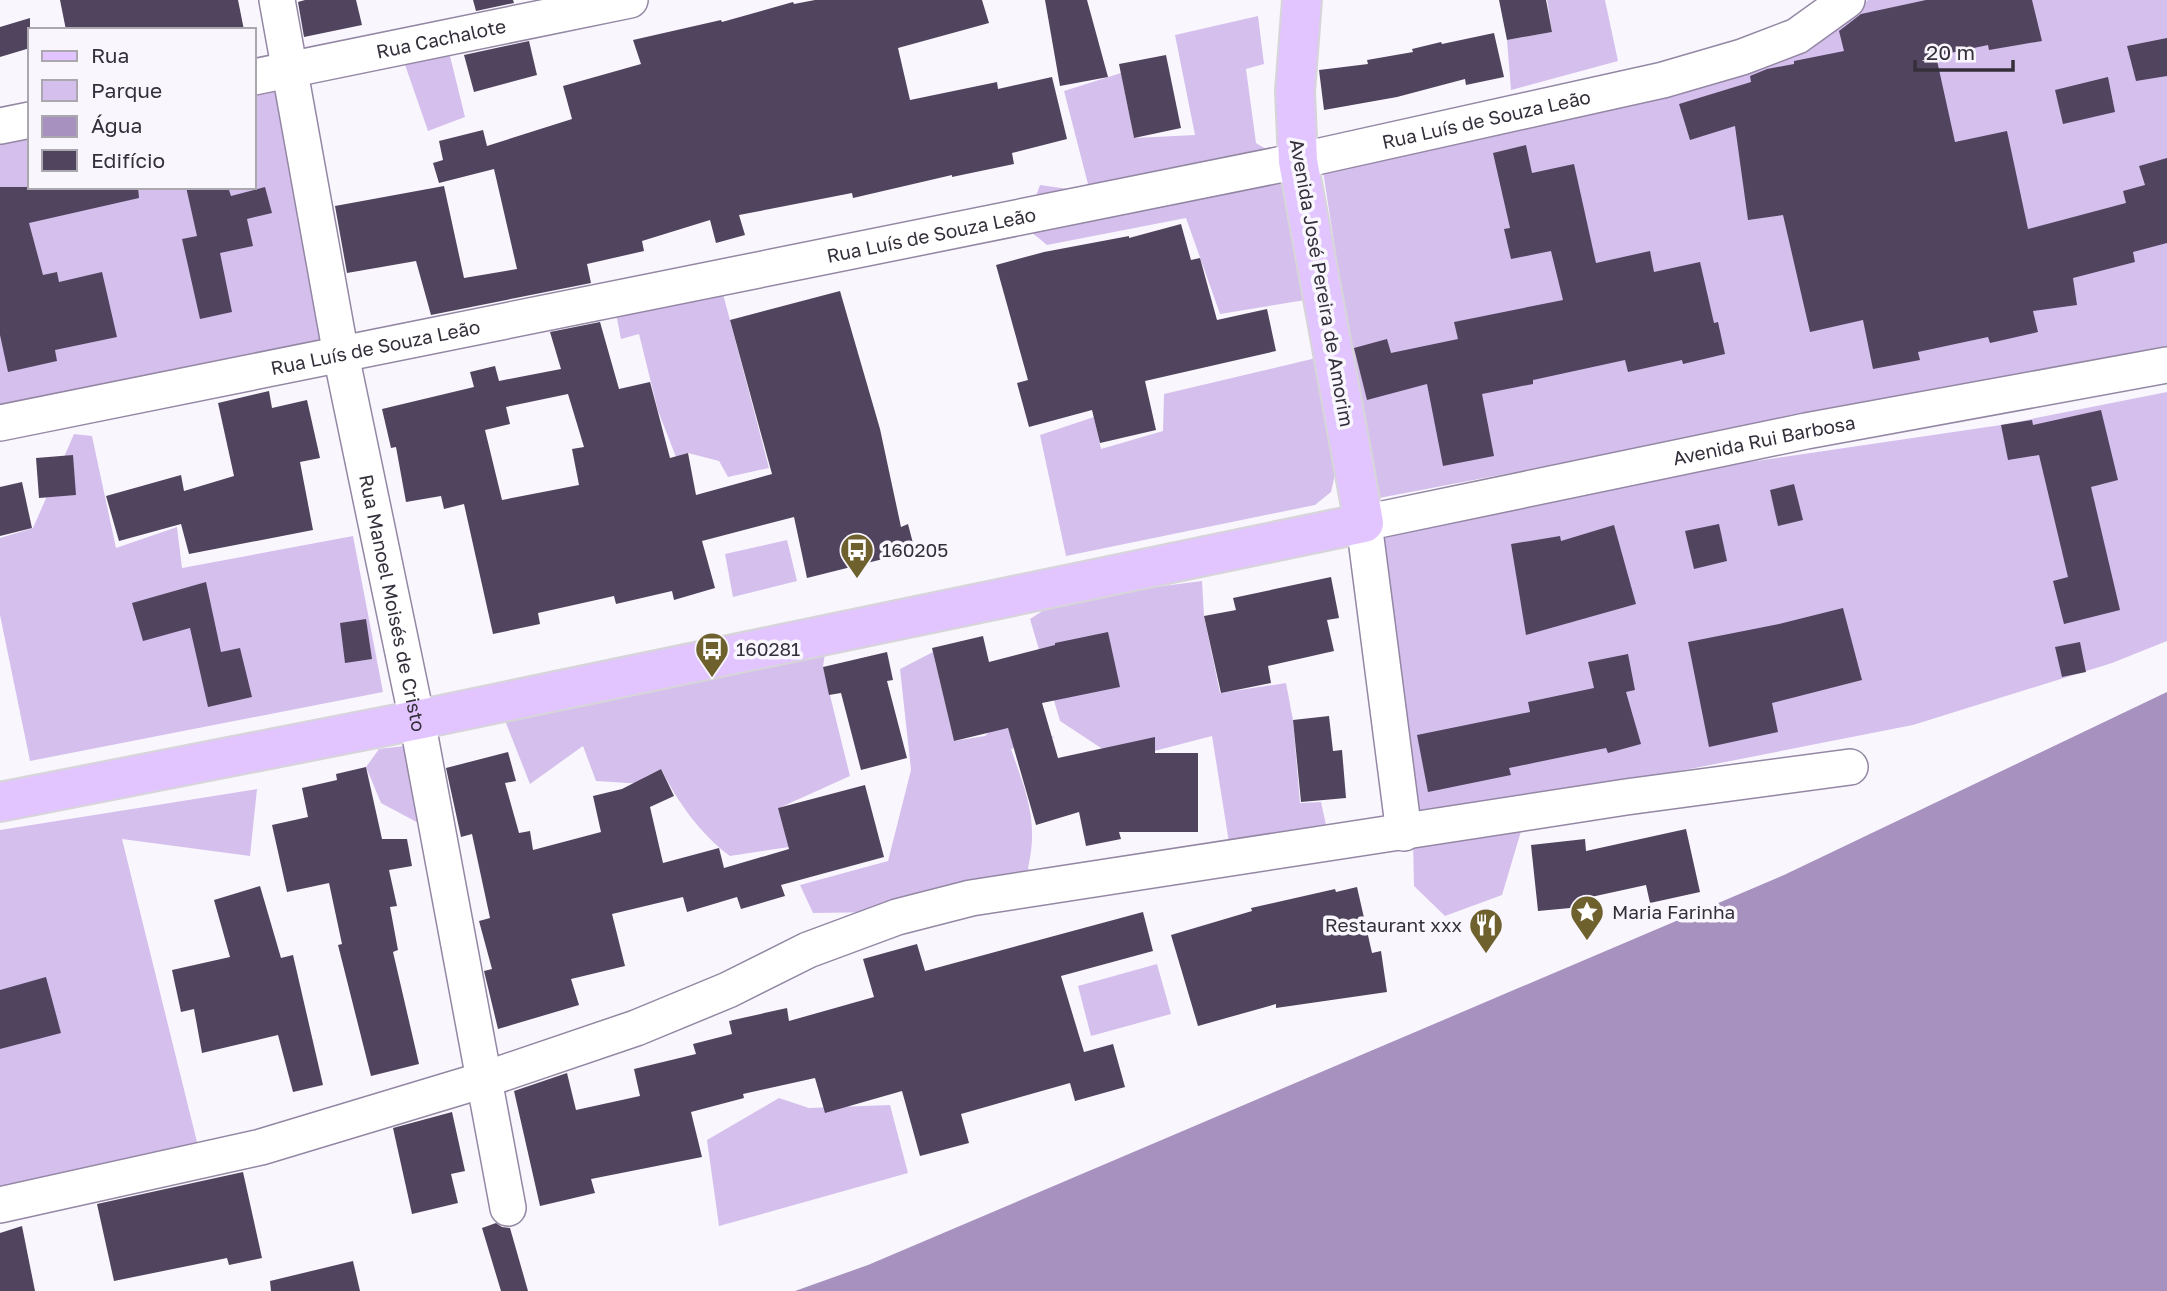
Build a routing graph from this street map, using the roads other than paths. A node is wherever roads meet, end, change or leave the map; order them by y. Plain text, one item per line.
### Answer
1 (277, 0) edge
2 (629, 0) edge
3 (1302, 0) edge
4 (1847, 0) edge
5 (289, 70) junction
6 (256, 77) edge
7 (28, 120) edge
8 (0, 126) edge
9 (1298, 161) junction
10 (341, 355) junction
11 (2167, 365) edge
12 (0, 423) edge
13 (1364, 523) junction
14 (417, 720) junction
15 (1850, 766) dead end
16 (0, 803) edge
17 (1404, 833) junction
18 (483, 1080) junction
19 (0, 1205) edge
20 (508, 1208) dead end

1 - 5 street, Rua Manoel Moisés de Cristo
2 - 5 street, Rua Cachalote
3 - 9 main road, Avenida José Pereira de Amorim
4 - 9 street, Rua Luís de Souza Leão
5 - 6 street, Rua Cachalote
5 - 10 street, Rua Manoel Moisés de Cristo
7 - 8 street
9 - 10 street, Rua Luís de Souza Leão
9 - 13 main road, Avenida José Pereira de Amorim
10 - 12 street, Rua Luís de Souza Leão
10 - 14 street, Rua Manoel Moisés de Cristo
11 - 13 street, Avenida Rui Barbosa
13 - 14 main road
13 - 17 street
14 - 16 main road
14 - 18 street, Rua Manoel Moisés de Cristo
15 - 17 street
17 - 18 street
18 - 19 street
18 - 20 street, Rua Manoel Moisés de Cristo

